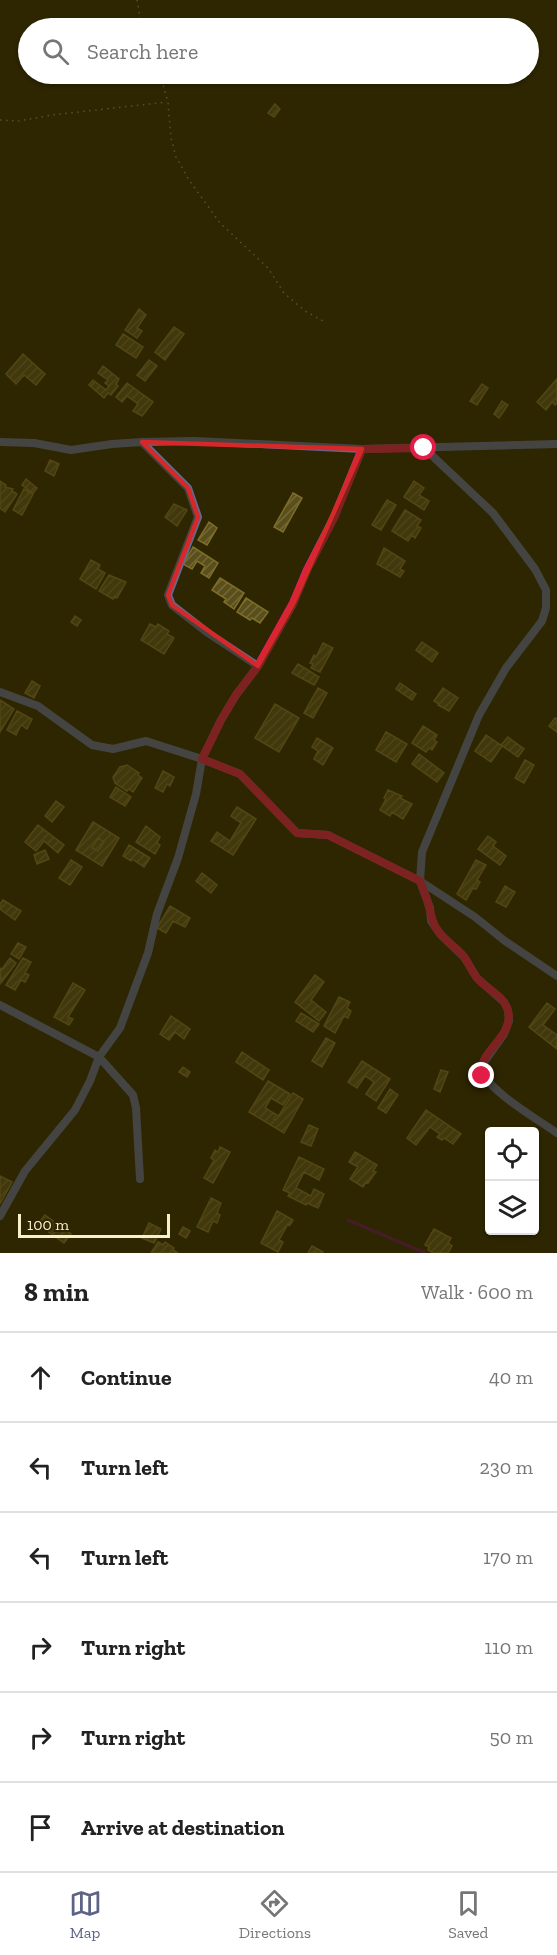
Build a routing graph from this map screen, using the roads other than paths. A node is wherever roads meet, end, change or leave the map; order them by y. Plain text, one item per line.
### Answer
1 (0, 442) edge
2 (142, 442) junction
3 (557, 444) edge
4 (424, 448) junction
5 (362, 449) junction
6 (258, 666) junction
7 (0, 692) edge
8 (202, 759) junction
9 (420, 881) junction
10 (557, 976) edge
11 (0, 1005) edge
12 (99, 1057) junction
13 (557, 1133) edge
14 (140, 1179) dead end
15 (0, 1216) edge

1 - 2 street
2 - 5 street
2 - 6 street
3 - 4 street
4 - 5 street
4 - 9 street
5 - 6 street
6 - 8 street
7 - 8 street
8 - 9 street
8 - 12 street
9 - 10 street
9 - 13 street
11 - 12 street
12 - 14 street
12 - 15 street

